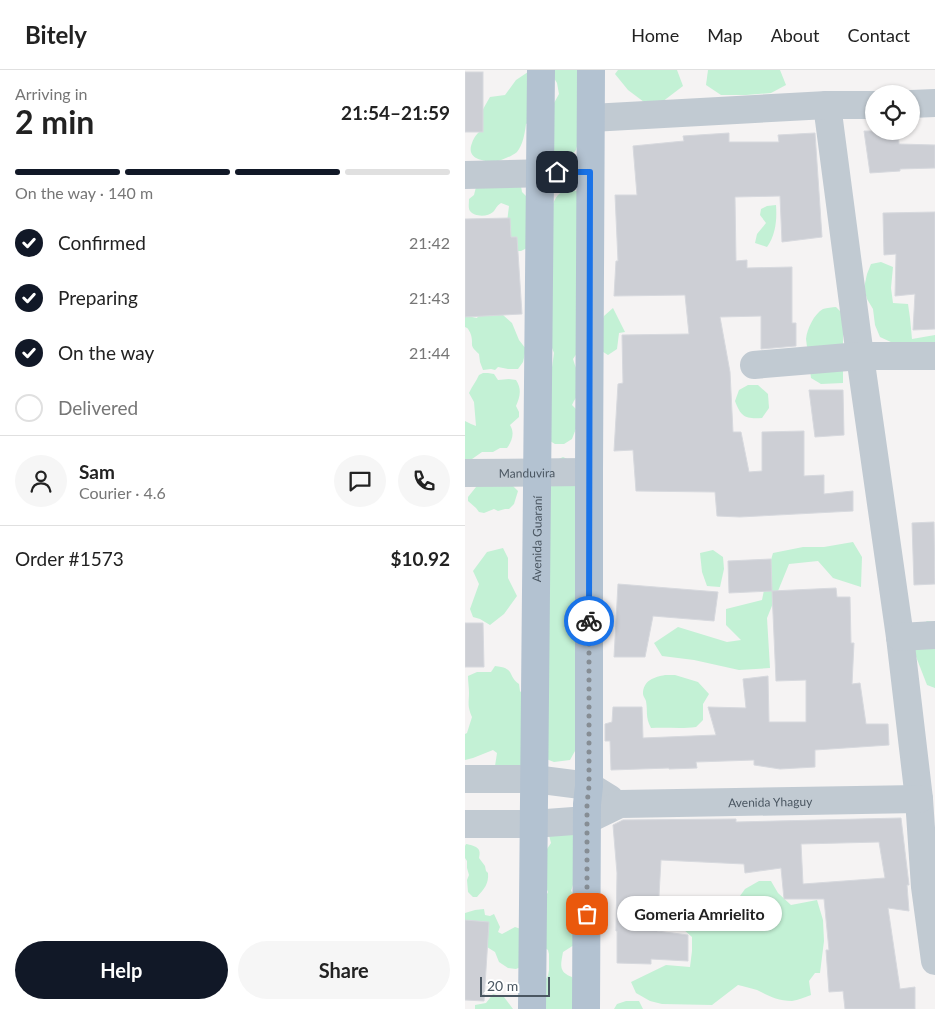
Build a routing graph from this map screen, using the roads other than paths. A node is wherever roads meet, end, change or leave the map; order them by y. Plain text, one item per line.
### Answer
1 (541, 70) edge
2 (591, 70) edge
3 (935, 103) edge
4 (920, 104) edge
5 (865, 105) edge
6 (827, 106) junction
7 (591, 118) junction
8 (590, 172) junction
9 (540, 173) junction
10 (465, 174) edge
11 (861, 356) junction
12 (935, 356) edge
13 (754, 365) dead end
14 (537, 472) junction
15 (589, 472) junction
16 (465, 473) edge
17 (935, 635) edge
18 (900, 637) junction
19 (465, 778) edge
20 (533, 780) junction
21 (589, 786) junction
22 (919, 800) junction
23 (620, 804) junction
24 (587, 820) junction
25 (465, 824) edge
26 (533, 824) junction
27 (930, 886) edge
28 (935, 962) edge
29 (531, 1009) edge
30 (586, 1009) edge

1 - 9 main road, Avenida Guaraní
2 - 7 main road
3 - 4 street
5 - 6 street
6 - 7 street
6 - 11 street
7 - 8 main road
8 - 9 street
8 - 15 main road
9 - 10 street
9 - 14 main road, Avenida Guaraní
11 - 12 street
11 - 13 street
11 - 18 street
14 - 15 street, Manduvira
14 - 16 street, Manduvira
14 - 20 main road, Avenida Guaraní
15 - 21 main road
17 - 18 street
18 - 22 street
19 - 20 street
20 - 21 street
20 - 26 main road, Avenida Guaraní
21 - 23 street
21 - 24 main road
22 - 23 street, Avenida Yhaguy
22 - 27 street
23 - 24 street, Avenida Yhaguy
24 - 26 street, Avenida Yhaguy
24 - 30 main road
25 - 26 street, Avenida Yhaguy
26 - 29 main road, Avenida Guaraní
27 - 28 street

